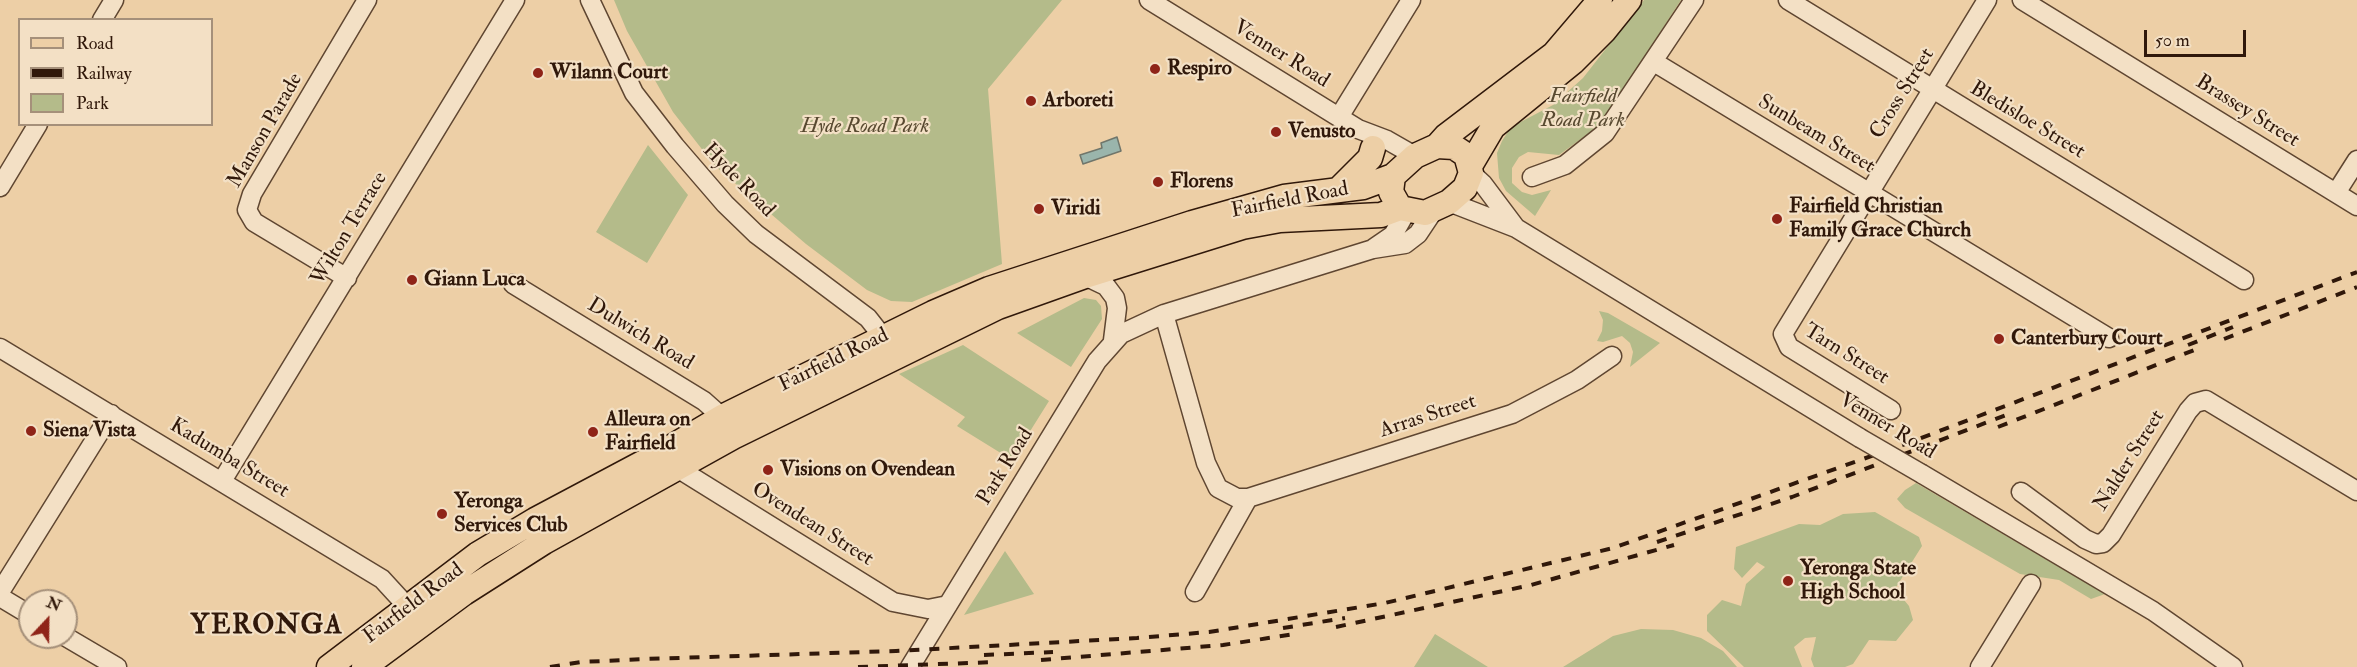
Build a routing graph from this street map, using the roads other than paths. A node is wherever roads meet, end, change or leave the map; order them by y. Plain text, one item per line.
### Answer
1 (114, 0) edge
2 (367, 0) edge
3 (514, 0) edge
4 (590, 0) edge
5 (1149, 0) edge
6 (1411, 0) edge
7 (1600, 0) edge
8 (1629, 0) edge
9 (1694, 0) edge
10 (1788, 0) edge
11 (1987, 0) edge
12 (2022, 0) edge
13 (1169, 5) edge
14 (103, 18) edge
15 (1654, 62) junction
16 (1932, 89) junction
17 (1339, 117) junction
18 (37, 126) edge
19 (1365, 139) junction
20 (1437, 146) junction
21 (1415, 156) junction
22 (2357, 160) edge
23 (1471, 170) junction
24 (1394, 174) junction
25 (1532, 177) dead end
26 (0, 187) edge
27 (1338, 190) junction
28 (1869, 193) junction
29 (2336, 194) junction
30 (1442, 206) junction
31 (2357, 206) edge
32 (1403, 210) junction
33 (1516, 228) junction
34 (1373, 249) junction
35 (1085, 276) junction
36 (347, 278) junction
37 (2244, 280) dead end
38 (513, 284) dead end
39 (1164, 314) junction
40 (1783, 334) joint
41 (2109, 338) dead end
42 (1113, 340) junction
43 (890, 346) junction
44 (0, 348) edge
45 (1612, 356) dead end
46 (1891, 410) dead end
47 (111, 414) junction
48 (727, 427) junction
49 (671, 461) junction
50 (222, 481) junction
51 (2357, 491) edge
52 (2021, 492) dead end
53 (1248, 498) junction
54 (2031, 584) dead end
55 (0, 592) edge
56 (1195, 592) dead end
57 (0, 597) edge
58 (948, 606) junction
59 (18, 608) edge
60 (415, 616) junction
61 (78, 644) edge
62 (2227, 665) edge
63 (117, 667) edge
64 (329, 667) edge
65 (364, 667) edge
66 (909, 667) edge
67 (1980, 667) edge

1 - 14 street
2 - 36 street, Manson Parade
3 - 36 street, Wilton Terrace
4 - 43 street, Hyde Road
5 - 13 street, Venner Road
6 - 17 street
7 - 20 main road
8 - 23 main road
9 - 15 street
10 - 16 street, Bledisloe Street
11 - 16 street, Cross Street
12 - 29 street, Brassey Street
13 - 17 street, Venner Road
15 - 25 street
15 - 28 street, Sunbeam Street
16 - 28 street, Cross Street
16 - 37 street, Bledisloe Street
17 - 19 street, Venner Road
18 - 26 street
19 - 21 street, Venner Road
19 - 24 street, Venner Road
19 - 27 main road
20 - 21 main road
20 - 23 main road
21 - 24 main road
22 - 29 street
23 - 30 main road
23 - 33 street, Venner Road
24 - 27 main road, Fairfield Road
24 - 32 main road
27 - 43 main road, Fairfield Road
28 - 40 street, Cross Street
28 - 41 street, Sunbeam Street
29 - 31 street, Brassey Street
30 - 32 main road
30 - 33 street, Venner Road
30 - 34 street
32 - 34 street
32 - 35 main road, Fairfield Road
33 - 62 street, Venner Road, bridge
34 - 39 street
35 - 42 street
35 - 43 main road, Fairfield Road
36 - 50 street, Wilton Terrace
38 - 48 street, Dulwich Road
39 - 42 street, Park Road
39 - 53 street
40 - 46 street, Tarn Street
42 - 58 street, Park Road
43 - 48 main road, Fairfield Road
44 - 47 street, Kadumba Street
45 - 53 street, Arras Street
47 - 50 street, Kadumba Street
47 - 55 street
48 - 49 main road, Fairfield Road
49 - 58 street, Ovendean Street
49 - 60 main road, Fairfield Road
50 - 60 street, Kadumba Street
51 - 52 street, Nalder Street
53 - 56 street
54 - 67 street
57 - 59 street
58 - 66 street, Park Road
60 - 64 main road, Fairfield Road
60 - 65 main road, Fairfield Road
61 - 63 street

